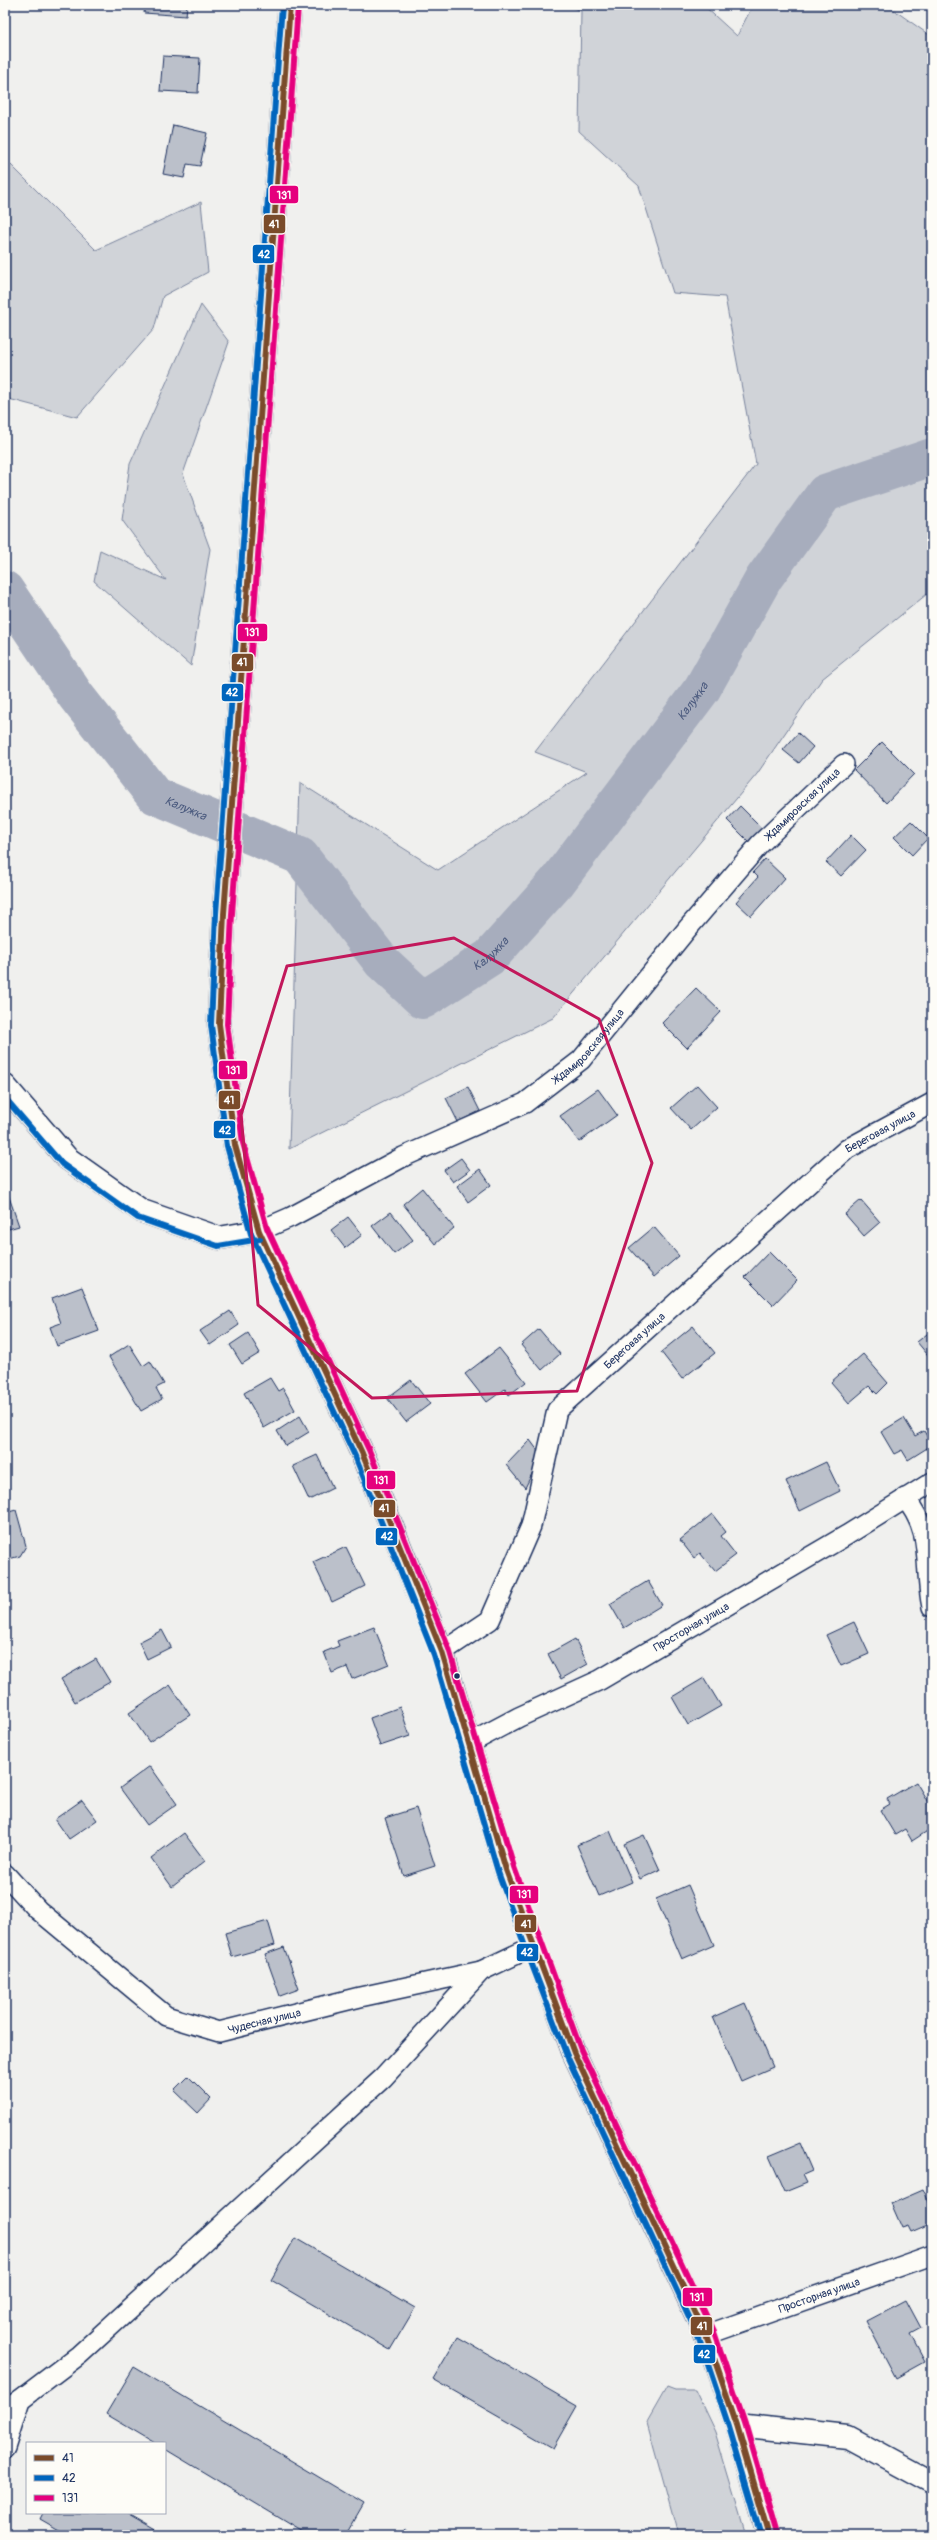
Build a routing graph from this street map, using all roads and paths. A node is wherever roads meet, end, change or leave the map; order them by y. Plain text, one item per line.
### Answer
1 (290, 5) edge
2 (844, 764) dead end
3 (5, 1086) edge
4 (932, 1103) edge
5 (259, 1231) junction
6 (932, 1482) edge
7 (905, 1498) junction
8 (932, 1608) edge
9 (442, 1652) junction
10 (470, 1743) junction
11 (5, 1874) edge
12 (534, 1946) junction
13 (481, 1971) junction
14 (932, 2255) edge
15 (706, 2335) junction
16 (12, 2405) edge
17 (737, 2425) junction
18 (5, 2448) edge
19 (932, 2483) edge
20 (770, 2535) edge

1 - 5 main road
2 - 5 street, Ждамировская улица
3 - 5 main road
4 - 9 street, Береговая улица
5 - 9 main road
6 - 7 street, Просторная улица
7 - 8 street
7 - 10 street, Просторная улица
9 - 10 main road
10 - 12 main road
11 - 13 street, Чудесная улица
12 - 13 street
12 - 15 main road
13 - 16 street
14 - 15 street, Просторная улица
15 - 17 main road
16 - 18 street
17 - 19 main road
17 - 20 main road

